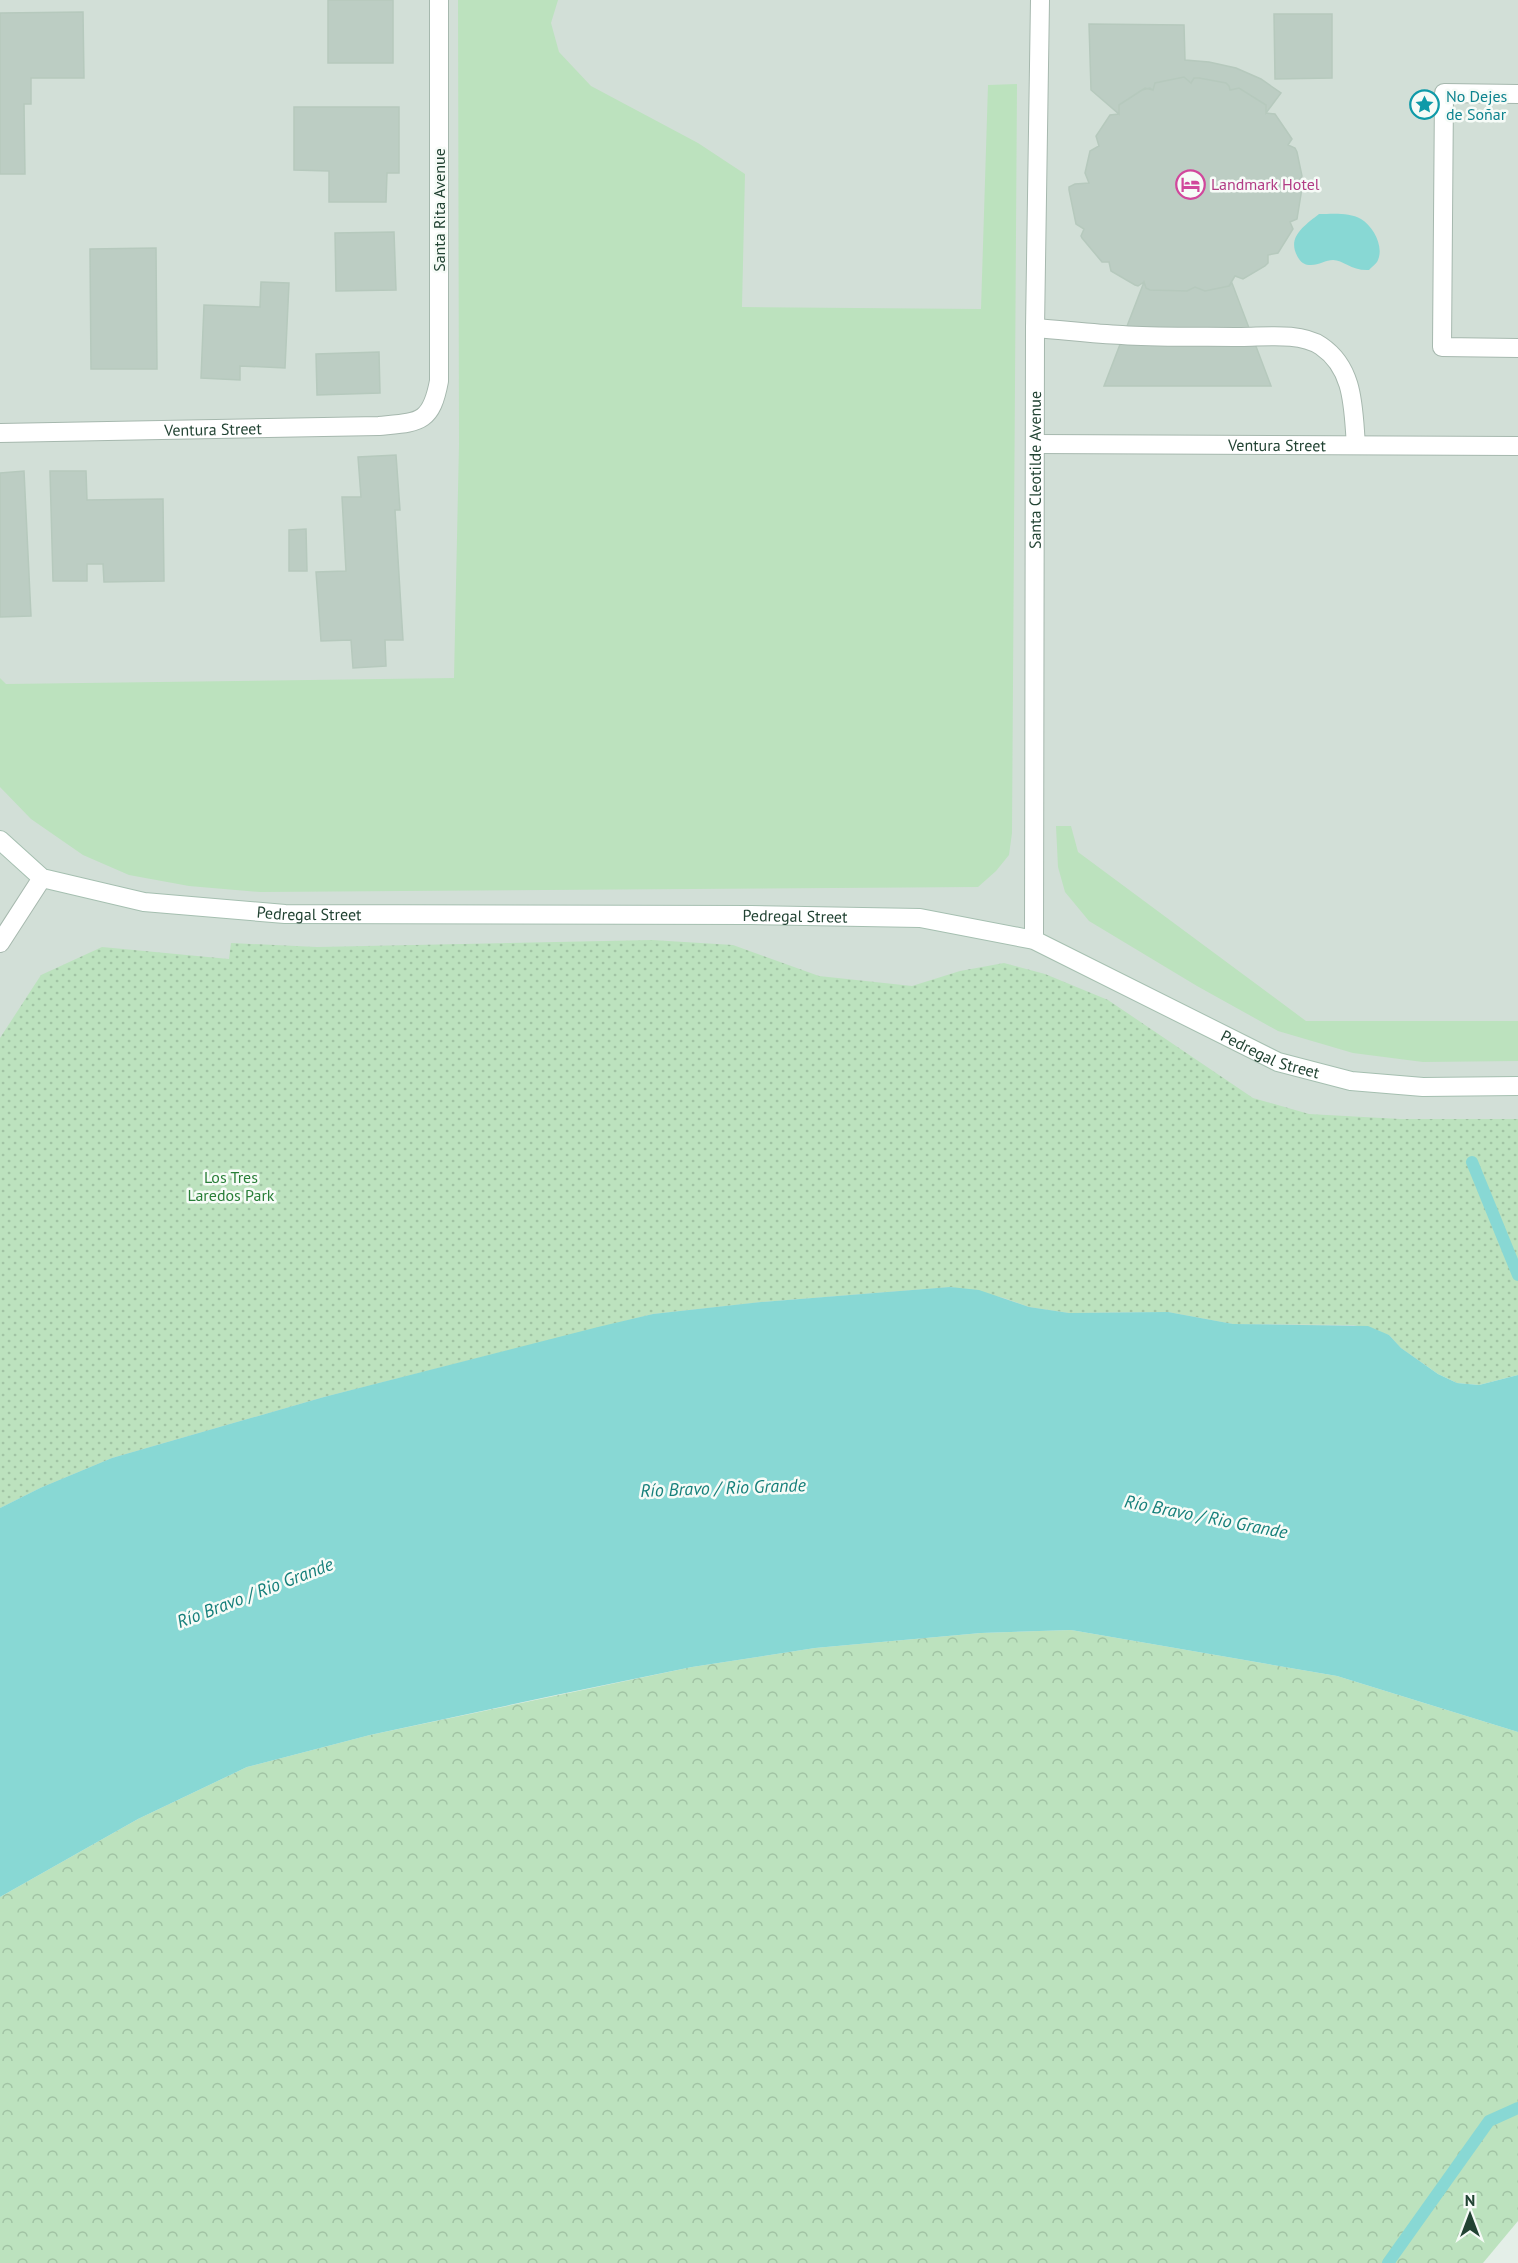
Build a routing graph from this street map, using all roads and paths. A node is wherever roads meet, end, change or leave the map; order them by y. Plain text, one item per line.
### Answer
1 (439, 0) edge
2 (1040, 0) edge
3 (1518, 94) edge
4 (1035, 328) junction
5 (1518, 348) edge
6 (426, 417) joint
7 (0, 433) edge
8 (1035, 444) junction
9 (1356, 445) junction
10 (1518, 446) edge
11 (0, 840) edge
12 (42, 879) junction
13 (1034, 940) junction
14 (0, 943) edge
15 (1518, 1086) edge

1 - 6 street, Santa Rita Avenue
2 - 4 street, Santa Cleotilde Avenue
3 - 5 street
4 - 8 street, Santa Cleotilde Avenue
4 - 9 street
6 - 7 street, Ventura Street
8 - 9 street, Ventura Street
8 - 13 street, Santa Cleotilde Avenue
9 - 10 street, Ventura Street
11 - 12 street
12 - 13 street, Pedregal Street
12 - 14 street
13 - 15 street, Pedregal Street

